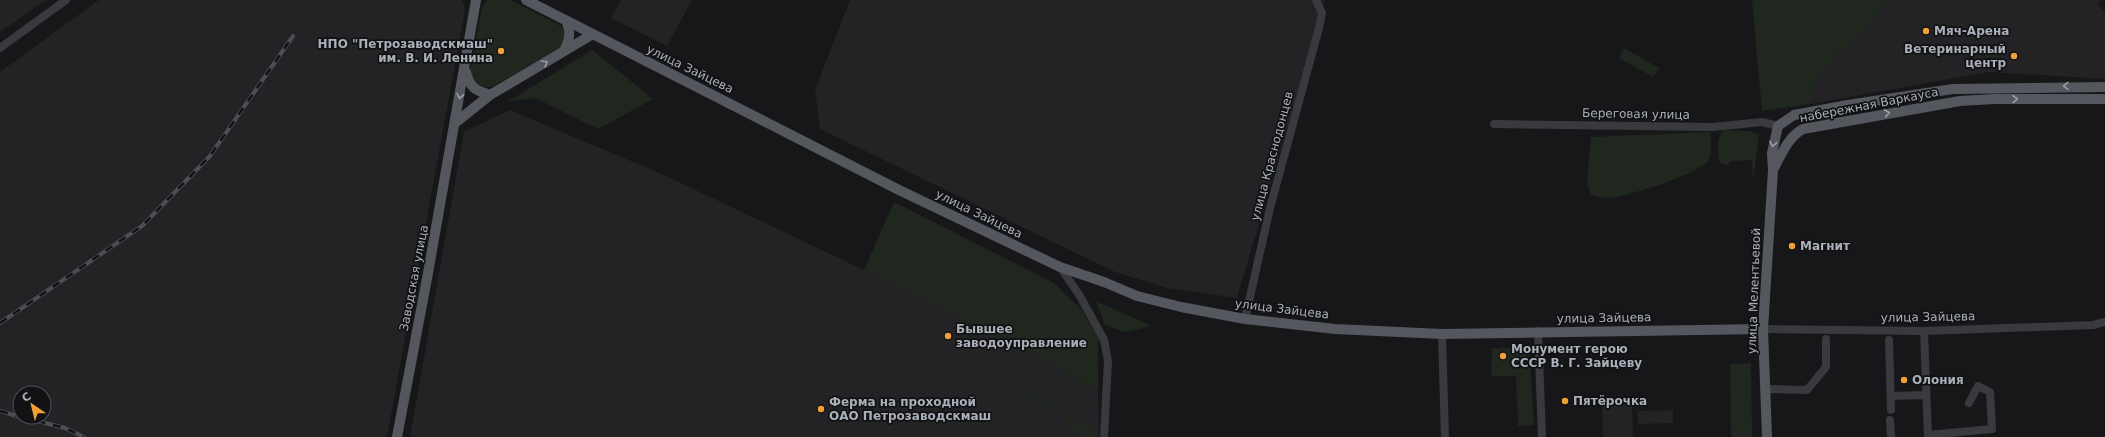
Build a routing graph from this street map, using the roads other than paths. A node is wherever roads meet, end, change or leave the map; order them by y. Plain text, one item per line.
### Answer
1 (66, 0) edge
2 (476, 0) edge
3 (526, 0) edge
4 (1316, 0) edge
5 (566, 20) junction
6 (593, 34) junction
7 (0, 48) edge
8 (564, 52) junction
9 (465, 70) junction
10 (2105, 87) edge
11 (490, 95) junction
12 (2105, 99) edge
13 (455, 123) junction
14 (1782, 123) junction
15 (1494, 124) dead end
16 (1794, 136) junction
17 (1773, 170) junction
18 (1060, 267) junction
19 (1245, 319) junction
20 (2105, 322) edge
21 (1763, 329) junction
22 (1538, 331) junction
23 (1924, 331) junction
24 (1442, 334) junction
25 (1826, 340) dead end
26 (1889, 340) dead end
27 (1766, 390) junction
28 (1926, 395) junction
29 (1890, 396) junction
30 (1969, 403) dead end
31 (1891, 410) dead end
32 (1890, 420) dead end
33 (1928, 436) edge
34 (397, 437) edge
35 (1104, 437) edge
36 (1445, 437) edge
37 (1542, 437) edge
38 (1767, 437) edge
39 (1890, 437) edge

1 - 7 street
2 - 9 main road, Заводская улица
3 - 5 main road, улица Зайцева
4 - 19 street, улица Краснодонцев
5 - 6 main road, улица Зайцева
5 - 8 main road
6 - 8 main road
6 - 18 main road, улица Зайцева
11 -> 8 main road
9 - 11 main road
9 -> 13 main road, Заводская улица
10 -> 14 main road, набережная Варкауса
11 - 13 main road
16 -> 12 main road, набережная Варкауса
13 - 34 main road, Заводская улица
14 - 15 street, Береговая улица
14 - 16 main road
14 -> 17 main road
16 - 17 main road, набережная Варкауса
17 - 21 main road, улица Мелентьевой
18 - 19 main road, улица Зайцева
18 - 35 street
19 - 24 main road, улица Зайцева
20 - 23 street, улица Зайцева
21 - 22 main road, улица Зайцева
21 - 23 street, улица Зайцева
21 - 27 main road, улица Мелентьевой
22 - 24 main road, улица Зайцева
22 - 37 street
23 - 28 street
24 - 36 street
25 - 27 street
26 - 29 street
27 - 38 main road, улица Мелентьевой
28 - 29 street
28 - 33 street
29 - 31 street
30 - 33 street
32 - 39 street

